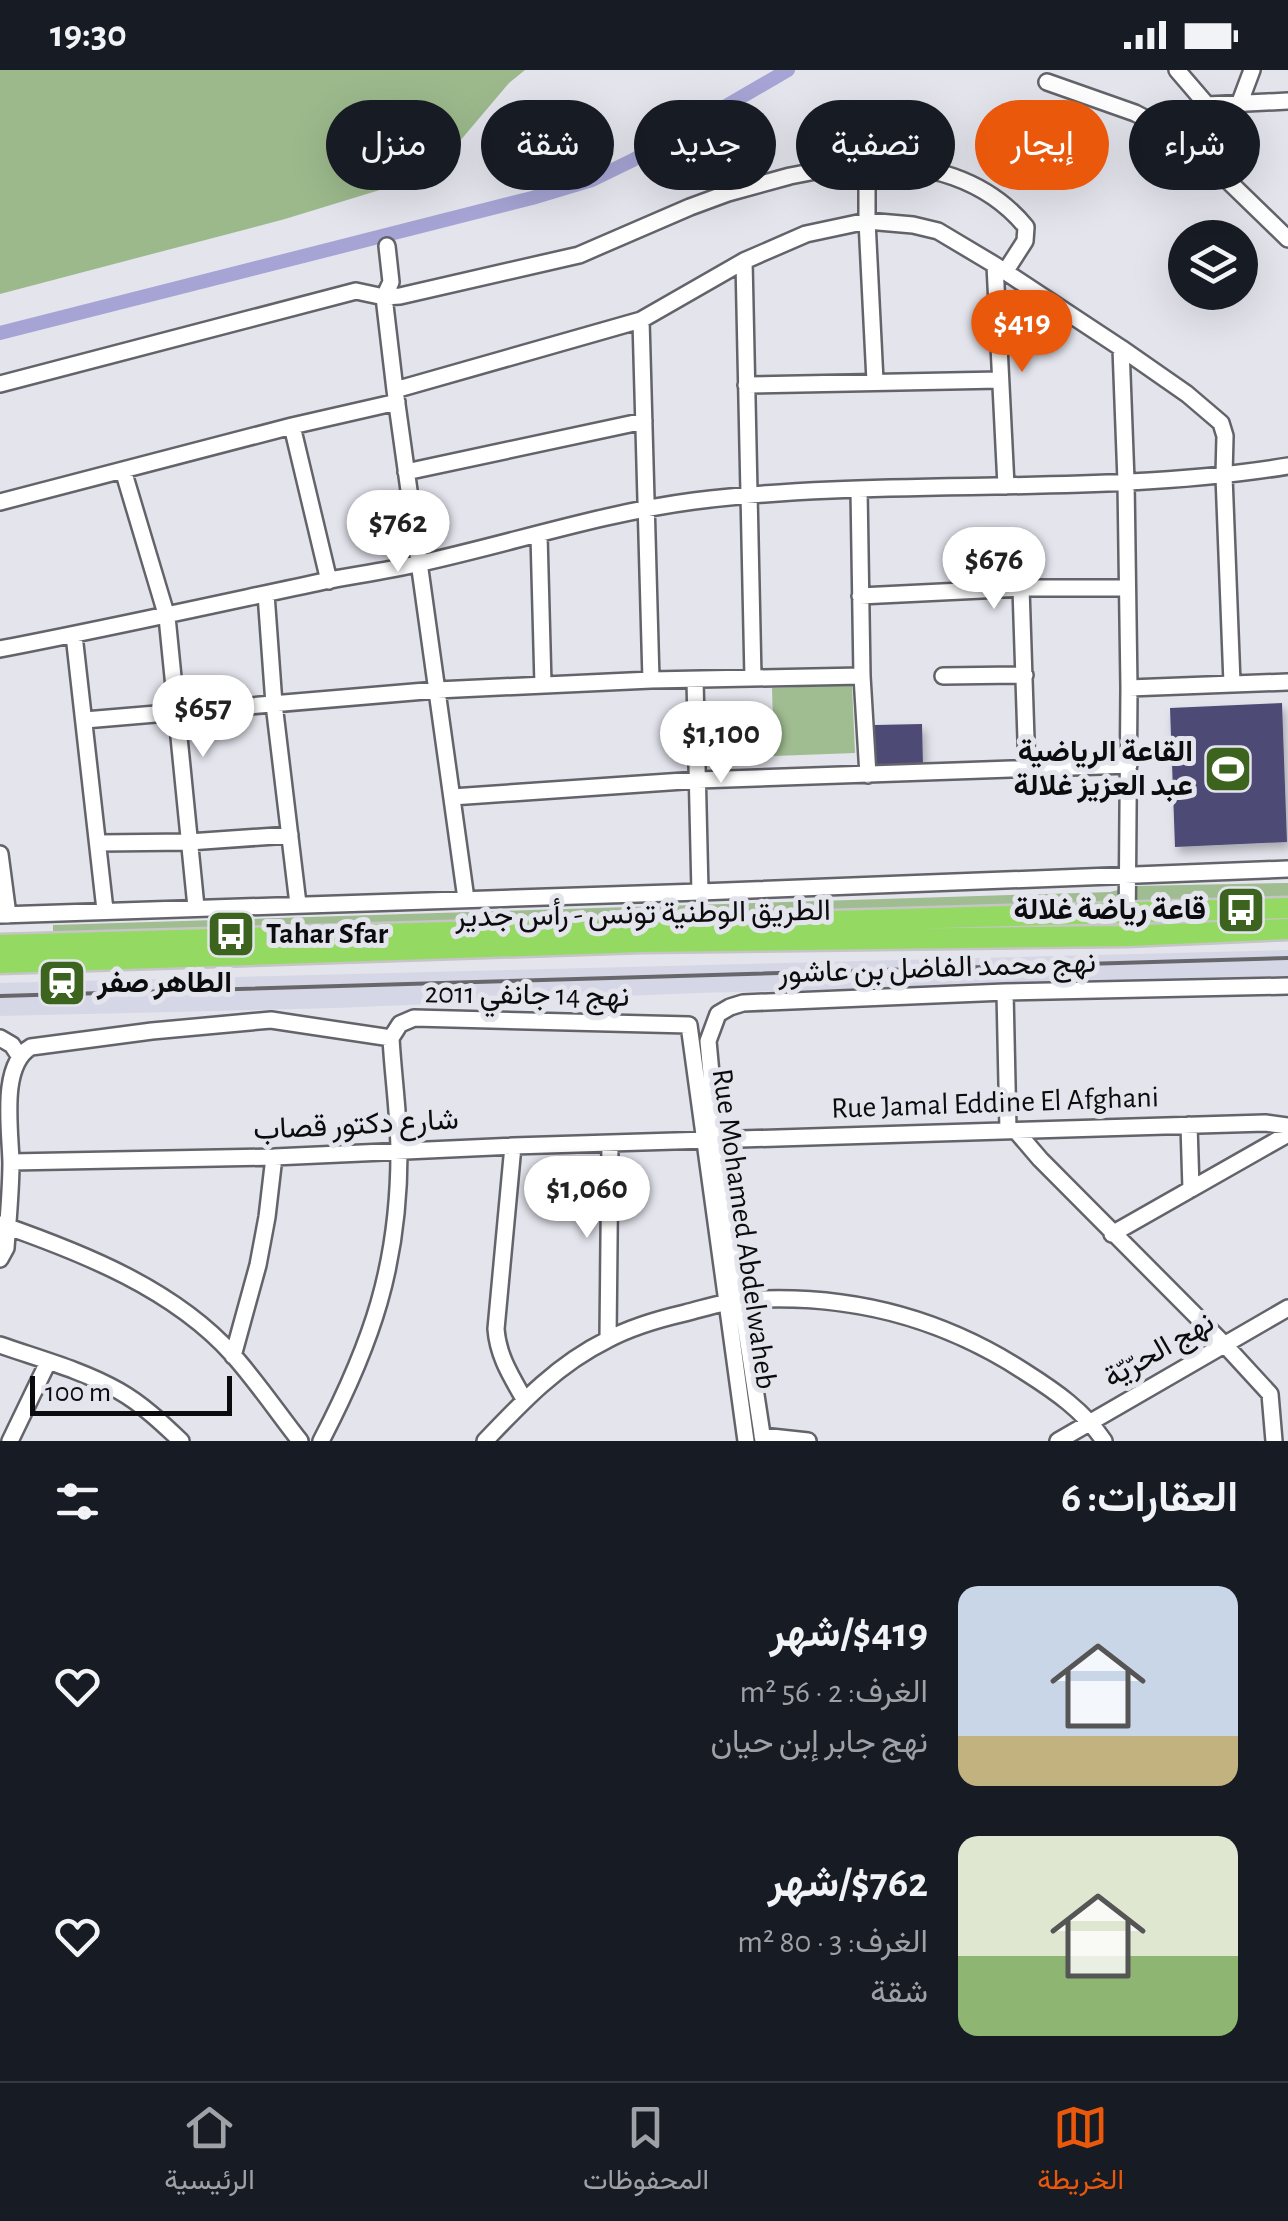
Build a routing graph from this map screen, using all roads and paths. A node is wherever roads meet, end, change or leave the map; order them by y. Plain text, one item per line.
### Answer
1 (1177, 70) edge
2 (1252, 70) edge
3 (1048, 82) dead end
4 (1203, 100) edge
5 (1241, 100) edge
6 (1288, 101) edge
7 (1260, 102) edge
8 (1129, 111) edge
9 (796, 175) edge
10 (955, 178) edge
11 (868, 190) edge
12 (1243, 190) edge
13 (867, 222) junction
14 (1280, 223) edge
15 (1288, 238) edge
16 (387, 246) dead end
17 (744, 261) junction
18 (1000, 268) junction
19 (384, 297) junction
20 (641, 320) junction
21 (1121, 348) junction
22 (1000, 380) junction
23 (875, 381) junction
24 (0, 384) edge
25 (746, 385) junction
26 (396, 396) junction
27 (644, 421) junction
28 (292, 426) junction
29 (1288, 466) edge
30 (123, 470) junction
31 (406, 472) junction
32 (1224, 476) junction
33 (1126, 481) junction
34 (1006, 486) junction
35 (859, 489) junction
36 (750, 495) junction
37 (0, 502) edge
38 (646, 509) junction
39 (539, 535) junction
40 (419, 564) junction
41 (329, 580) junction
42 (1021, 588) junction
43 (1127, 588) junction
44 (266, 594) junction
45 (860, 596) junction
46 (167, 616) junction
47 (74, 634) junction
48 (0, 649) edge
49 (1025, 674) junction
50 (862, 676) junction
51 (942, 676) dead end
52 (753, 678) junction
53 (651, 680) junction
54 (694, 680) junction
55 (1288, 682) edge
56 (1232, 683) junction
57 (543, 685) junction
58 (1129, 688) junction
59 (437, 690) junction
60 (274, 704) junction
61 (177, 712) junction
62 (85, 720) junction
63 (1129, 765) junction
64 (1027, 770) junction
65 (868, 775) junction
66 (698, 780) junction
67 (452, 797) junction
68 (290, 835) junction
69 (189, 842) junction
70 (99, 843) junction
71 (0, 854) edge
72 (1288, 869) edge
73 (1128, 875) junction
74 (700, 892) junction
75 (466, 898) junction
76 (298, 904) junction
77 (196, 907) junction
78 (1288, 908) edge
79 (105, 910) junction
80 (1127, 914) junction
81 (4, 915) edge
82 (1288, 928) edge
83 (1128, 936) junction
84 (0, 945) edge
85 (0, 963) edge
86 (1288, 986) edge
87 (1005, 992) junction
88 (689, 1025) joint
89 (0, 1038) edge
90 (391, 1038) junction
91 (18, 1054) junction
92 (3, 1088) edge
93 (1189, 1125) junction
94 (1288, 1126) edge
95 (1012, 1130) junction
96 (1288, 1134) edge
97 (711, 1140) junction
98 (610, 1143) junction
99 (513, 1146) junction
100 (399, 1151) junction
101 (274, 1157) junction
102 (11, 1162) junction
103 (1191, 1189) junction
104 (4, 1226) edge
105 (1112, 1234) junction
106 (0, 1259) edge
107 (736, 1301) junction
108 (1288, 1308) edge
109 (608, 1339) junction
110 (1224, 1345) junction
111 (0, 1346) edge
112 (234, 1356) junction
113 (48, 1362) junction
114 (1288, 1392) edge
115 (1270, 1394) junction
116 (524, 1399) junction
117 (1091, 1421) junction
118 (757, 1439) edge
119 (10, 1441) edge
120 (181, 1441) edge
121 (300, 1441) edge
122 (321, 1441) edge
123 (485, 1441) edge
124 (808, 1441) edge
125 (1058, 1441) edge
126 (1104, 1441) edge
127 (1274, 1441) edge

1 - 4 street
2 - 5 street
3 - 8 street
6 - 7 street
9 - 19 street
10 - 18 street
11 - 13 street
12 - 14 street
13 - 17 street
13 - 18 street
13 - 23 street
14 - 15 street
16 - 19 street
17 - 20 street
17 - 25 street
18 - 21 street
18 - 22 street
19 - 24 street
19 - 26 street
20 - 26 street
20 - 27 street
21 - 32 street
21 - 33 street
22 - 23 street
22 - 34 street
23 - 25 street
25 - 36 street
26 - 28 street
26 - 31 street
27 - 31 street
27 - 38 street
28 - 30 street
28 - 41 street
29 - 32 street
30 - 37 street
30 - 46 street
31 - 40 street
32 - 33 street
32 - 56 street
33 - 34 street
33 - 43 street
34 - 35 street
35 - 36 street
35 - 45 street
36 - 38 street
36 - 52 street
38 - 39 street
38 - 53 street
39 - 40 street
39 - 57 street
40 - 41 street
40 - 59 street
41 - 44 street
42 - 43 street
42 - 45 street
42 - 49 street
43 - 58 street
44 - 46 street
44 - 60 street
45 - 50 street
46 - 47 street
46 - 61 street
47 - 48 street
47 - 62 street
49 - 51 street
49 - 64 street
50 - 52 street
50 - 65 street
52 - 54 street
53 - 54 street
53 - 57 street
54 - 66 street
55 - 56 street
56 - 58 street
57 - 59 street
58 - 63 street
59 - 60 street
59 - 67 street
60 - 61 street
60 - 68 street
61 - 62 street
61 - 69 street
62 - 70 street
63 - 64 street
63 - 73 street
64 - 65 street
65 - 66 street
66 - 67 street
66 - 74 street
67 - 75 street
68 - 69 street
68 - 76 street
69 - 70 street
69 - 77 street
70 - 79 street
71 - 81 street
72 - 73 street
73 - 74 street
73 - 80 street
74 - 75 street
75 - 76 street
76 - 77 street
77 - 79 street
78 - 80 highway, الطريق الوطنية تونس - رأس جدير
79 - 81 street
80 - 83 street
80 - 84 highway, الطريق الوطنية تونس - رأس جدير
82 - 83 highway, الطريق الوطنية تونس - رأس جدير
83 - 85 highway, الطريق الوطنية تونس - رأس جدير
86 - 87 street, نهج محمد الفاضل بن عاشور
87 - 95 street
87 - 97 street, نهج محمد الفاضل بن عاشور
88 - 90 street, نهج 14 جانفي 2011
88 - 97 street, Rue Mohamed Abdelwaheb
89 - 91 street
90 - 91 street, نهج 14 جانفي 2011
90 - 100 street
91 - 92 street
92 - 102 street
93 - 94 street, Rue Jamal Eddine El Afghani
93 - 95 street, Rue Jamal Eddine El Afghani
93 - 103 street
95 - 97 street, Rue Jamal Eddine El Afghani
95 - 105 street
96 - 103 street
97 - 98 street, شارع دكتور قصاب
97 - 107 street, Rue Mohamed Abdelwaheb
98 - 99 street, شارع دكتور قصاب
98 - 109 street
99 - 100 street, شارع دكتور قصاب
99 - 116 street
100 - 101 street, شارع دكتور قصاب
100 - 122 street
101 - 102 street, شارع دكتور قصاب
101 - 112 street
102 - 104 street
103 - 105 street
104 - 106 street
104 - 112 street
105 - 110 street
107 - 109 street
107 - 117 street
107 - 118 street, Rue Mohamed Abdelwaheb
108 - 110 street, نهج الحرّيّة
109 - 116 street
110 - 115 street
110 - 117 street, نهج الحرّيّة
111 - 113 street
112 - 121 street
113 - 119 street
113 - 120 street
114 - 115 street
115 - 127 street
116 - 123 street
117 - 125 street, نهج الحرّيّة
117 - 126 street
118 - 124 street

